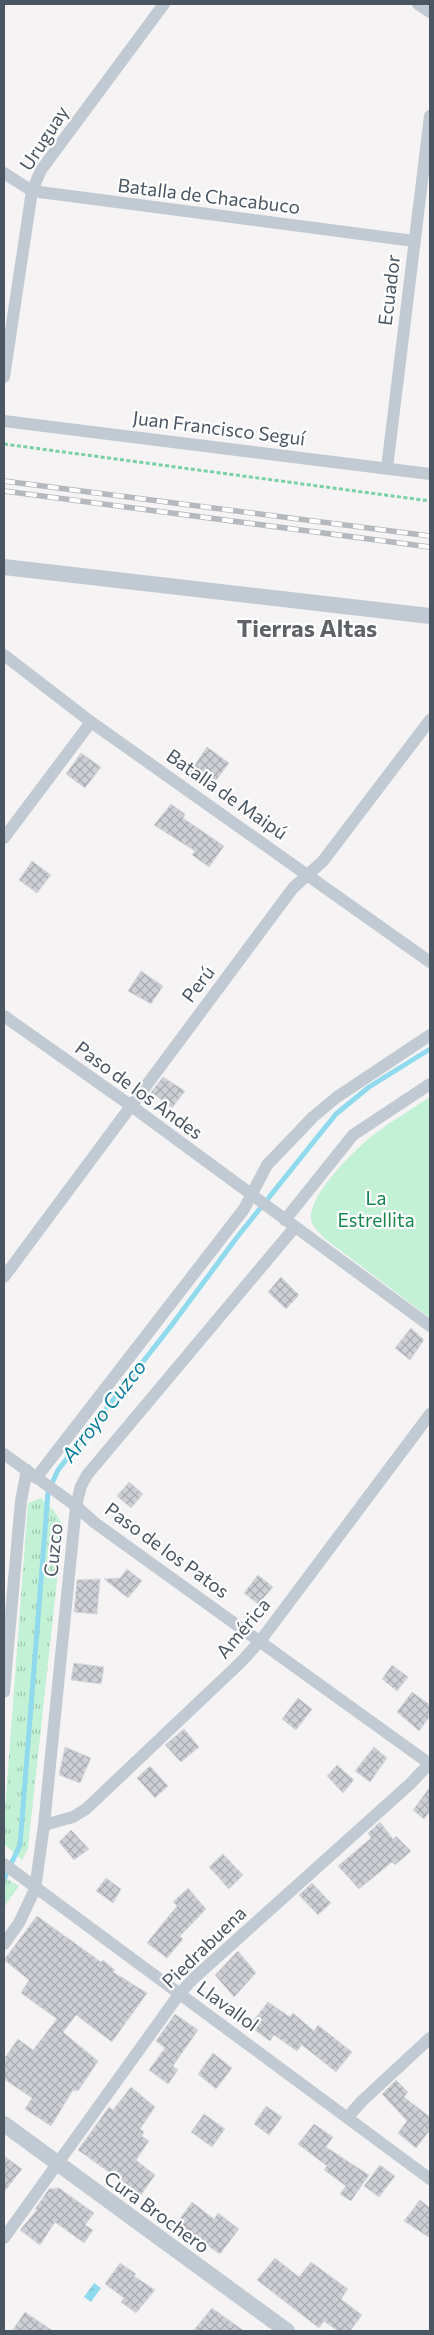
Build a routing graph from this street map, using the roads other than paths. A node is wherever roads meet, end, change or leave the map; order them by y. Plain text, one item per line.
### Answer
1 (164, 4) edge
2 (418, 4) edge
3 (430, 12) edge
4 (430, 116) edge
5 (4, 172) edge
6 (32, 192) junction
7 (414, 241) junction
8 (4, 377) edge
9 (4, 420) edge
10 (387, 468) junction
11 (430, 474) edge
12 (4, 567) edge
13 (430, 616) edge
14 (4, 655) edge
15 (430, 720) edge
16 (91, 722) junction
17 (4, 838) edge
18 (308, 874) junction
19 (430, 962) edge
20 (4, 1016) edge
21 (430, 1035) edge
22 (430, 1084) edge
23 (130, 1105) junction
24 (260, 1201) junction
25 (290, 1223) junction
26 (4, 1277) edge
27 (430, 1326) edge
28 (430, 1414) edge
29 (4, 1454) edge
30 (35, 1477) junction
31 (76, 1506) junction
32 (260, 1640) junction
33 (4, 1692) edge
34 (430, 1763) edge
35 (44, 1825) junction
36 (4, 1864) edge
37 (35, 1889) junction
38 (4, 1944) edge
39 (180, 1993) junction
40 (430, 2038) edge
41 (348, 2117) junction
42 (4, 2124) edge
43 (57, 2164) junction
44 (430, 2179) edge
45 (4, 2238) edge
46 (288, 2331) edge

1 - 6 street, Uruguay
2 - 3 street
4 - 7 street, Ecuador
5 - 6 street, Batalla de Chacabuco
6 - 7 street, Batalla de Chacabuco
6 - 8 street, Uruguay
7 - 10 street, Ecuador
9 - 10 street, Juan Francisco Seguí
10 - 11 street, Juan Francisco Seguí
12 - 13 street
14 - 16 street, Batalla de Maipú
15 - 18 street, Perú
16 - 17 street
16 - 18 street, Batalla de Maipú
18 - 19 street, Batalla de Maipú
18 - 23 street, Perú
20 - 23 street, Paso de los Andes
21 - 24 street
22 - 25 street, Cuzco
23 - 24 street, Paso de los Andes
23 - 26 street, Perú
24 - 25 street, Paso de los Andes
24 - 30 street
25 - 27 street
25 - 31 street, Cuzco
28 - 32 street, América
29 - 30 street, Paso de los Patos
30 - 31 street, Paso de los Patos
30 - 33 street
31 - 32 street, Paso de los Patos
31 - 35 street, Cuzco
32 - 34 street, Paso de los Patos
32 - 35 street, América
34 - 39 street, Piedrabuena
35 - 37 street, Cuzco
36 - 37 street, Llavallol
37 - 38 street, Cuzco
37 - 39 street, Llavallol
39 - 41 street, Llavallol
39 - 43 street, Piedrabuena
40 - 41 street
41 - 44 street, Llavallol
42 - 43 street, Cura Brochero
43 - 45 street, Piedrabuena
43 - 46 street, Cura Brochero

